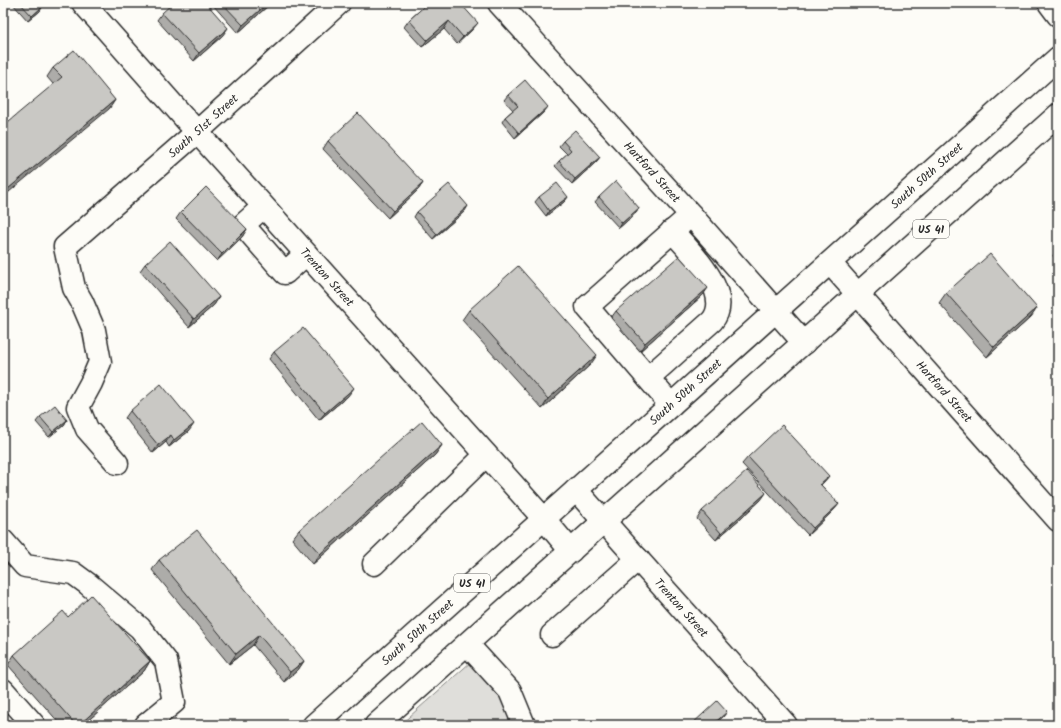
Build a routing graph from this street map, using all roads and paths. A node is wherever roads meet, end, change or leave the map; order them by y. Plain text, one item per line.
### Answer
1 (83, 3) edge
2 (339, 3) edge
3 (499, 3) edge
4 (1049, 3) edge
5 (1058, 15) edge
6 (1058, 58) edge
7 (1058, 115) edge
8 (197, 132) junction
9 (264, 207) junction
10 (691, 215) junction
11 (672, 231) junction
12 (723, 251) junction
13 (306, 254) junction
14 (830, 263) junction
15 (704, 267) junction
16 (858, 294) junction
17 (776, 310) junction
18 (804, 343) junction
19 (648, 378) junction
20 (671, 405) junction
21 (486, 455) junction
22 (117, 463) dead end
23 (576, 490) junction
24 (544, 519) junction
25 (1058, 520) edge
26 (604, 521) junction
27 (3, 541) edge
28 (571, 551) junction
29 (638, 559) junction
30 (374, 564) dead end
31 (552, 635) dead end
32 (467, 644) junction
33 (3, 690) edge
34 (324, 722) edge
35 (34, 725) edge
36 (146, 725) edge
37 (376, 725) edge
38 (524, 725) edge
39 (786, 725) edge

1 - 8 street, Trenton Street
2 - 8 street, South 51st Street
3 - 10 street, Hartford Street
4 - 5 street
6 - 14 street, South 50th Street / US 41
7 - 16 street, US 41
8 - 9 street, Trenton Street
8 - 22 street, South 51st Street
9 - 13 street, Trenton Street
9 - 13 street
10 - 11 street
10 - 12 street, Hartford Street
11 - 15 street
11 - 19 street
12 - 15 street
12 - 17 street, Hartford Street
13 - 21 street, Trenton Street
14 - 16 street, Hartford Street
14 - 17 street, South 50th Street / US 41
15 - 19 street
16 - 18 street, US 41
16 - 25 street, Hartford Street
17 - 18 street, Hartford Street
17 - 20 street, South 50th Street / US 41
18 - 26 street, US 41
19 - 20 street
20 - 23 street, South 50th Street / US 41
21 - 24 street, Trenton Street
21 - 30 street
23 - 24 street, South 50th Street / US 41
23 - 26 street, Trenton Street
24 - 28 street, Trenton Street
24 - 34 street, South 50th Street / US 41
26 - 28 street, US 41
26 - 29 street, Trenton Street
27 - 36 street
28 - 32 street, US 41
29 - 31 street
29 - 39 street, Trenton Street
32 - 37 street, US 41
32 - 38 street
33 - 35 street

